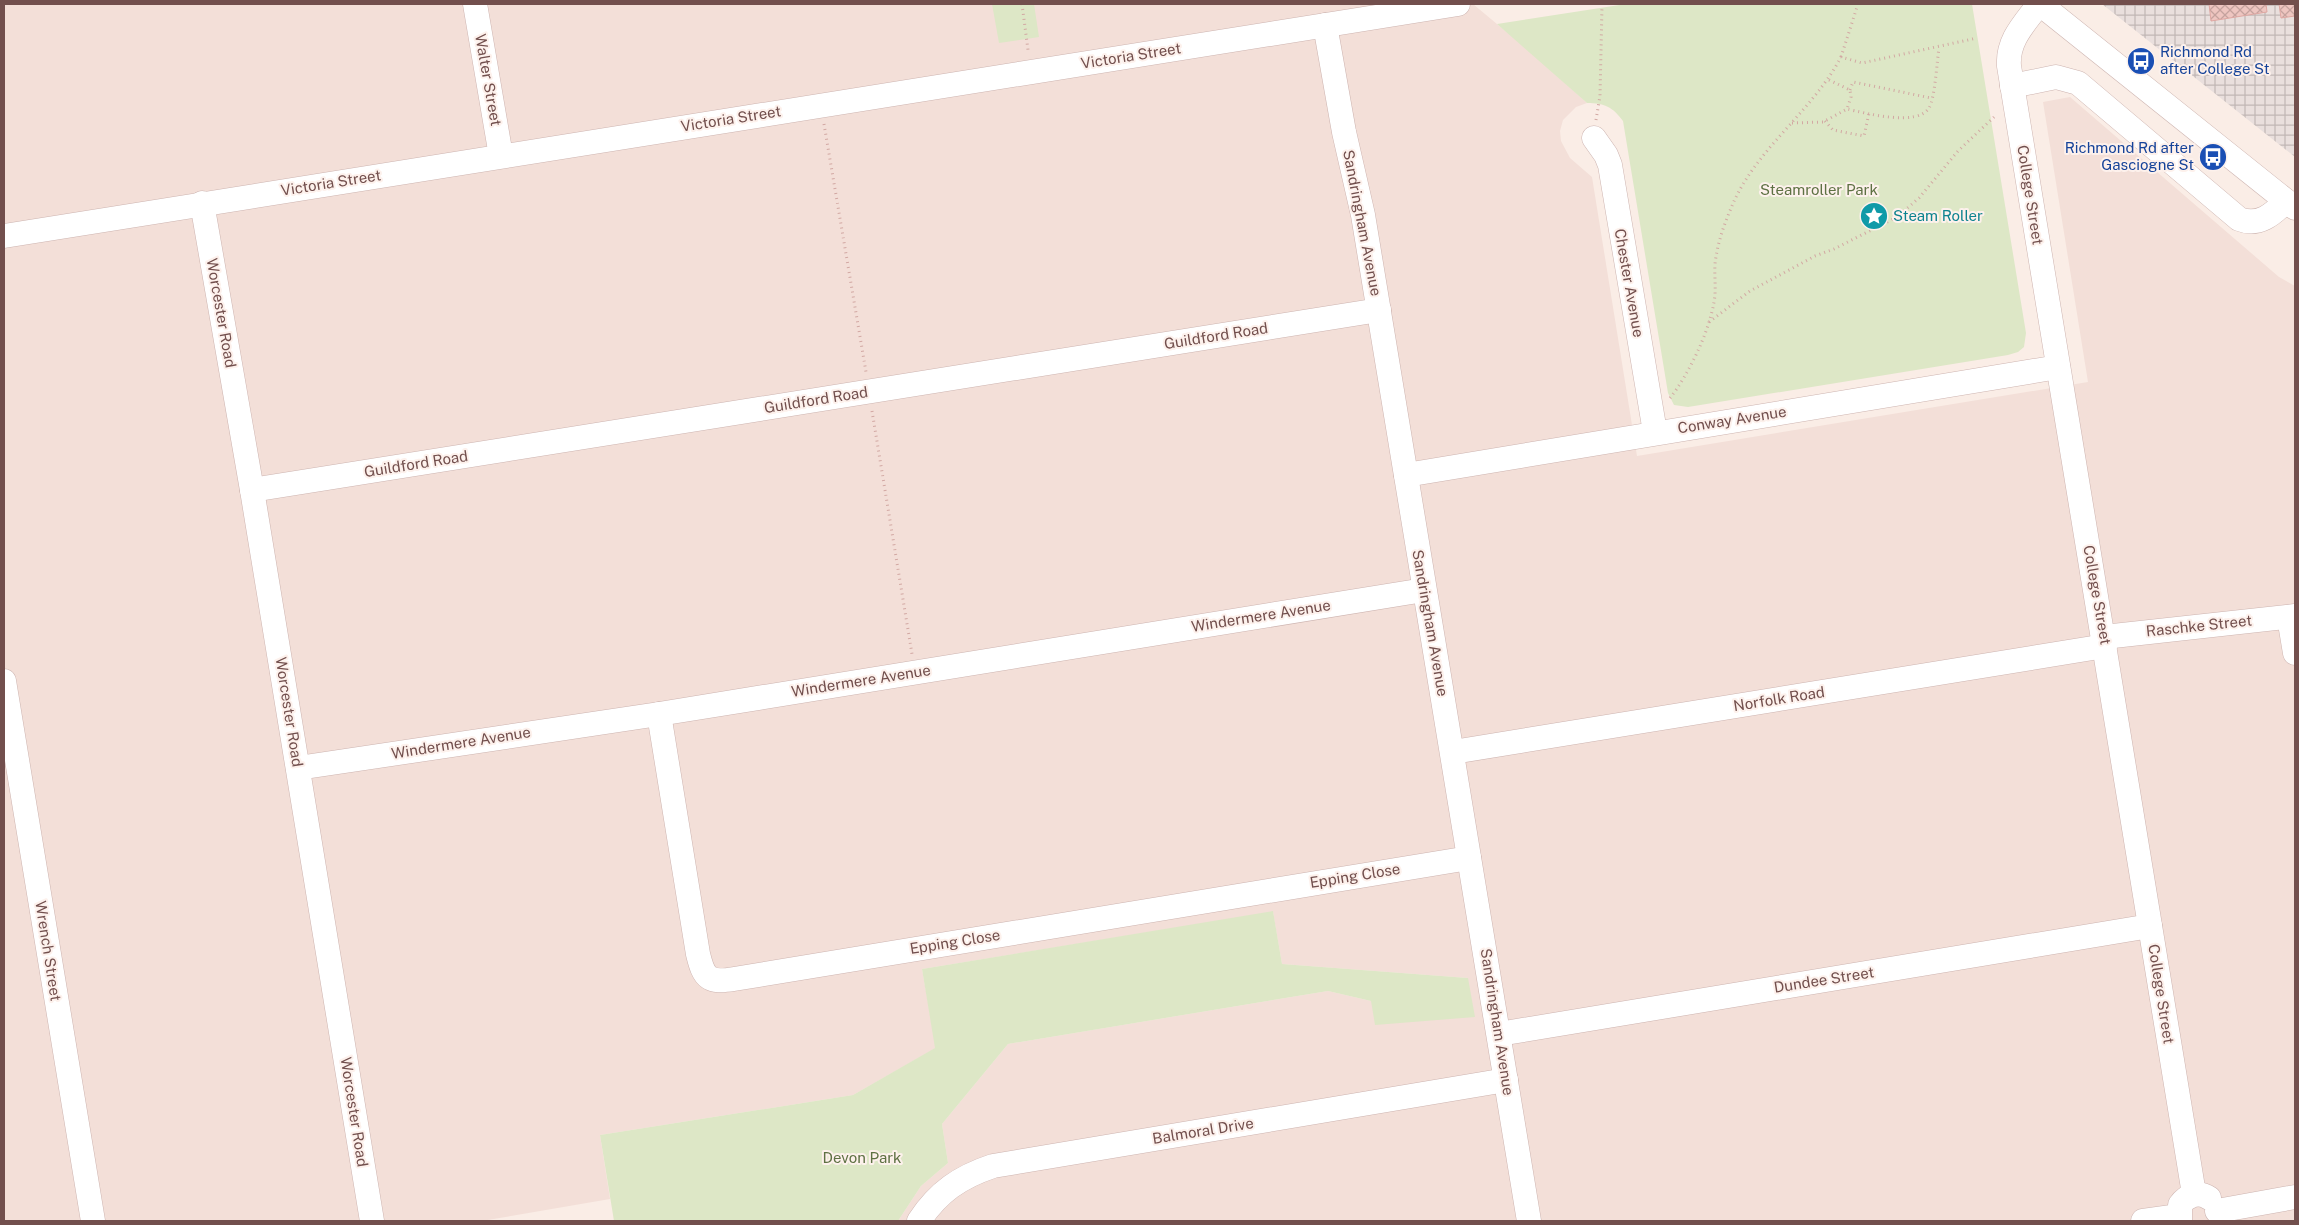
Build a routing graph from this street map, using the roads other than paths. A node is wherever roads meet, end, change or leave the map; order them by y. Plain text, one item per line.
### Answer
1 (475, 4) edge
2 (1458, 4) edge
3 (2039, 4) edge
4 (1325, 25) junction
5 (2012, 86) junction
6 (1594, 138) road end
7 (500, 156) junction
8 (202, 203) junction
9 (2290, 204) edge
10 (4, 236) edge
11 (1379, 310) junction
12 (2058, 367) junction
13 (1653, 422) junction
14 (1406, 476) junction
15 (252, 490) junction
16 (1424, 590) junction
17 (2292, 617) edge
18 (2105, 641) junction
19 (2295, 653) edge
20 (4, 681) edge
21 (659, 714) junction
22 (1453, 752) junction
23 (298, 768) junction
24 (1470, 858) junction
25 (2150, 926) junction
26 (1499, 1034) junction
27 (1506, 1080) junction
28 (2194, 1194) junction
29 (2295, 1197) edge
30 (2216, 1216) edge
31 (2180, 1219) edge
32 (93, 1221) edge
33 (372, 1221) edge
34 (919, 1221) edge
35 (1529, 1221) edge
36 (2142, 1221) edge

1 - 7 street, Walter Street
2 - 4 street, Victoria Street
3 - 5 street, College Street
3 - 9 street
4 - 7 street, Victoria Street
4 - 11 street, Sandringham Avenue
5 - 9 street
5 - 12 street, College Street
6 - 13 street, Chester Avenue
7 - 8 street, Victoria Street
8 - 10 street, Victoria Street
8 - 15 street, Worcester Road
11 - 14 street, Sandringham Avenue
11 - 15 street, Guildford Road
12 - 13 street, Conway Avenue
12 - 18 street, College Street
13 - 14 street, Conway Avenue
14 - 16 street, Sandringham Avenue
15 - 23 street, Worcester Road
16 - 21 street, Windermere Avenue
16 - 22 street, Sandringham Avenue
17 - 18 street, Raschke Street
17 - 19 street
18 - 22 street, Norfolk Road
18 - 25 street, College Street
20 - 32 street, Wrench Street
21 - 23 street, Windermere Avenue
21 - 24 street, Epping Close
22 - 24 street, Sandringham Avenue
23 - 33 street, Worcester Road
24 - 26 street, Sandringham Avenue
25 - 26 street, Dundee Street
25 - 28 street, College Street
26 - 27 street, Sandringham Avenue
27 - 34 street, Balmoral Drive
27 - 35 street, Sandringham Avenue
28 - 30 street
28 - 31 street
29 - 30 street
31 - 36 street

